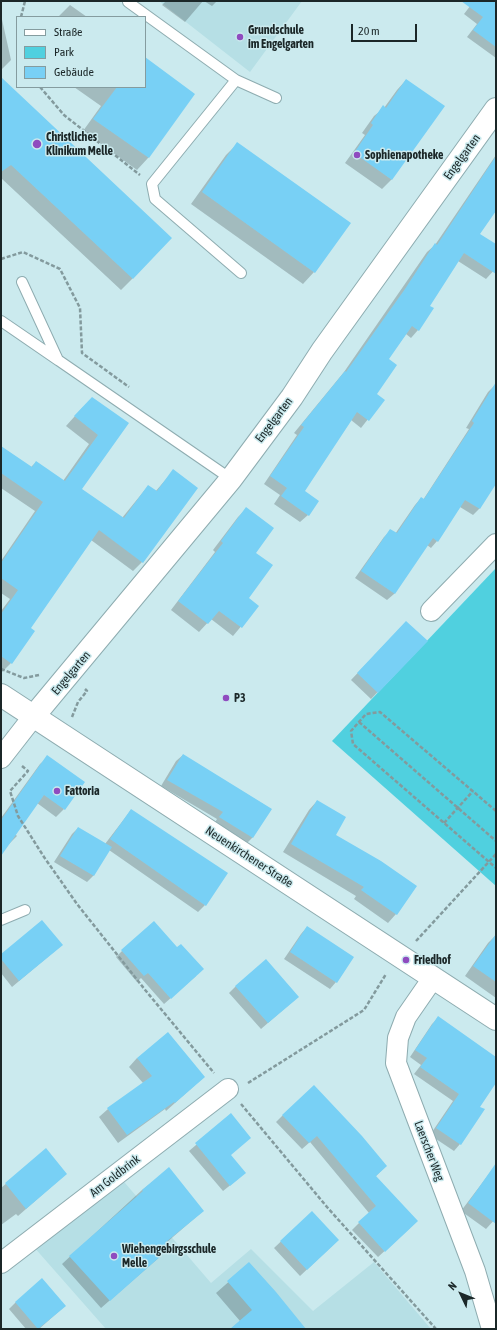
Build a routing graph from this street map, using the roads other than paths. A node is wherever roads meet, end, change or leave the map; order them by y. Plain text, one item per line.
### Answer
1 (128, 2) dead end
2 (236, 80) junction
3 (276, 98) dead end
4 (496, 109) edge
5 (241, 273) dead end
6 (22, 282) dead end
7 (1, 321) edge
8 (58, 360) junction
9 (231, 478) junction
10 (496, 544) edge
11 (431, 611) dead end
12 (1, 695) edge
13 (33, 717) junction
14 (4, 755) edge
15 (25, 910) dead end
16 (1, 920) edge
17 (433, 978) junction
18 (496, 1019) edge
19 (230, 1091) road end
20 (1, 1263) edge
21 (492, 1329) edge

1 - 2 lane
2 - 3 lane
2 - 5 lane
4 - 9 street, Engelgarten
6 - 8 lane
7 - 8 lane
8 - 9 lane
9 - 13 street, Engelgarten
10 - 11 street
12 - 13 street, Neuenkirchener Straße
13 - 14 street
13 - 17 street, Neuenkirchener Straße
15 - 16 lane
17 - 18 street, Neuenkirchener Straße
17 - 21 street, Laerscher Weg
19 - 20 street, Am Goldbrink

